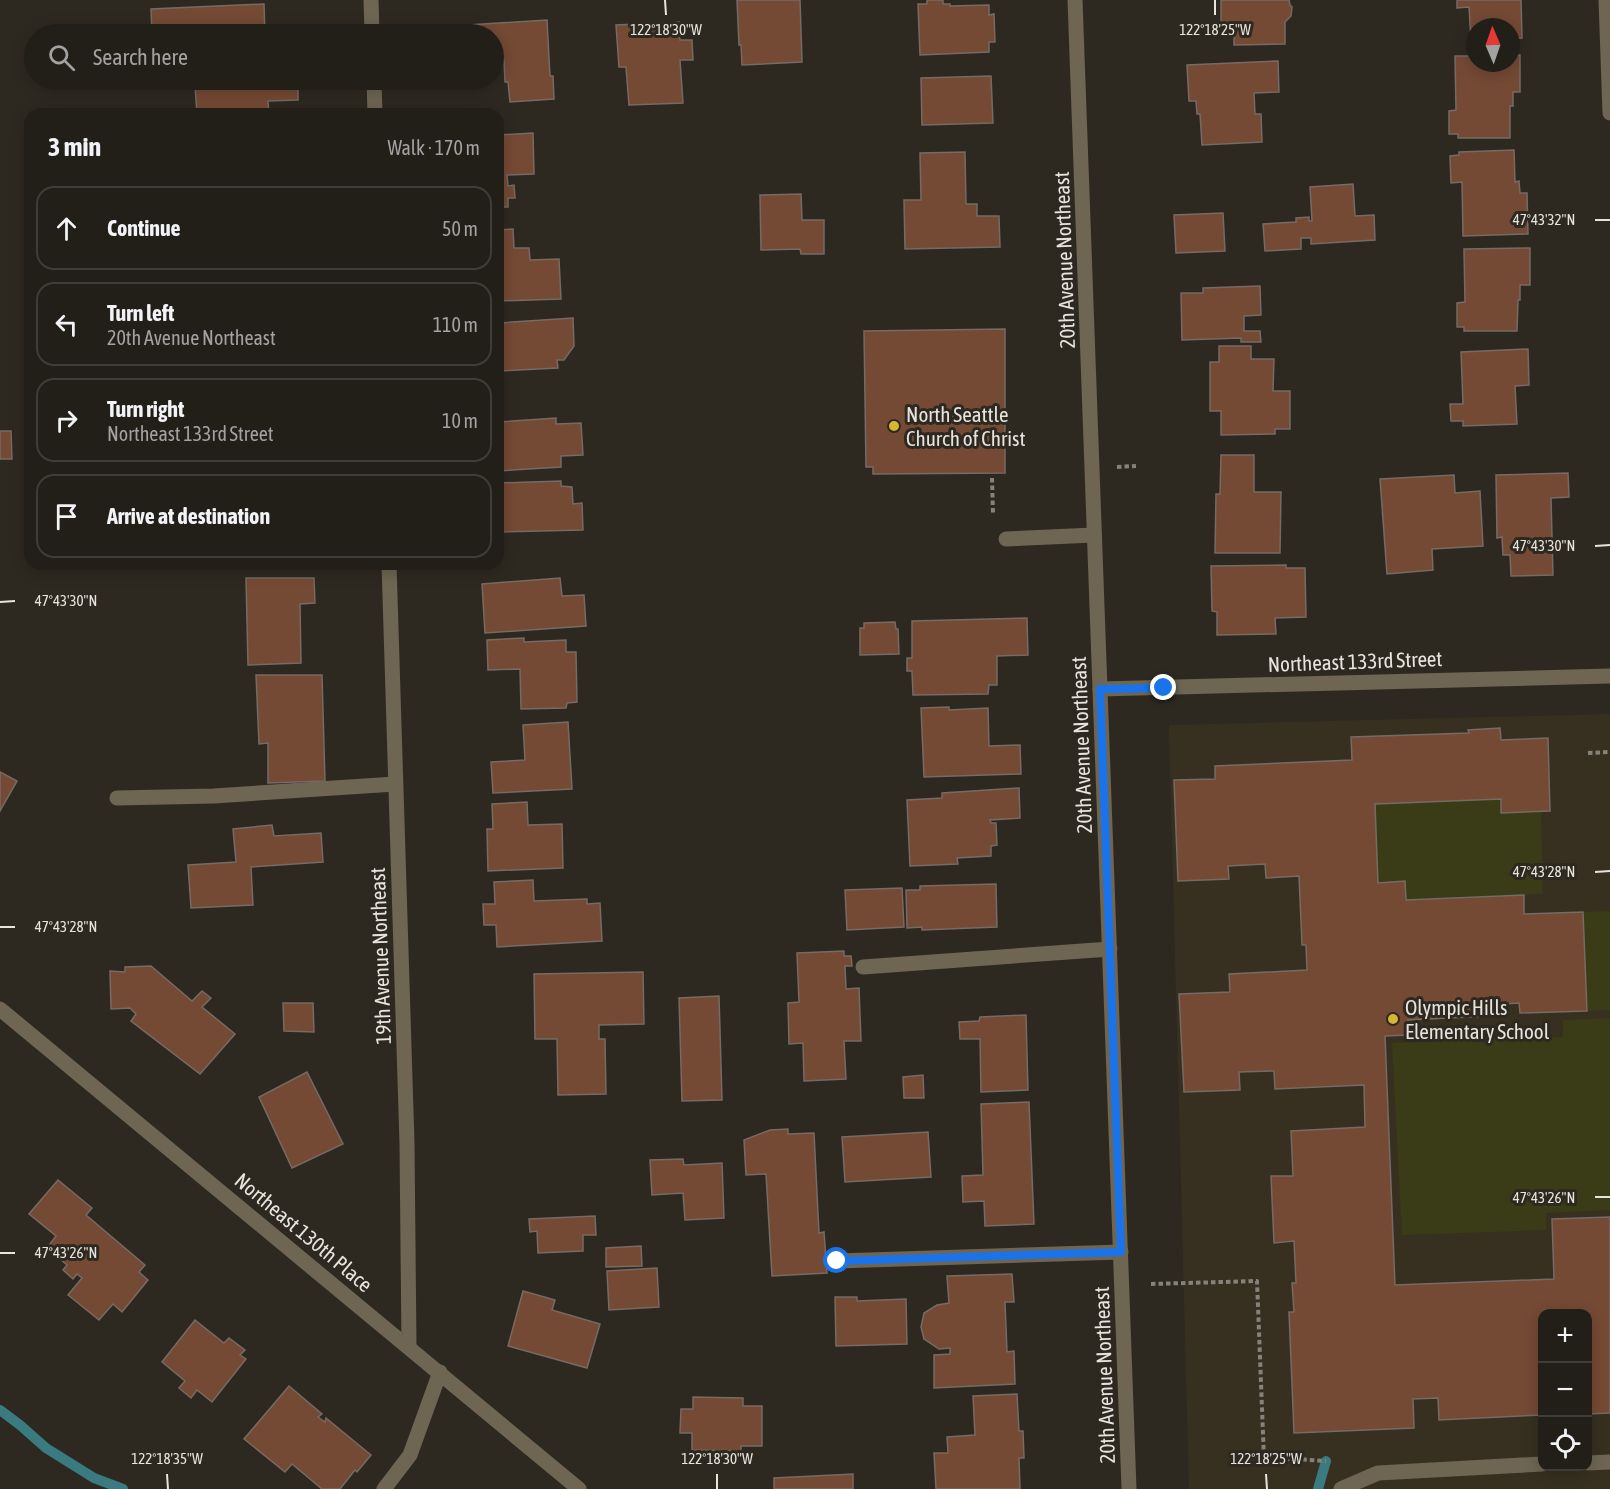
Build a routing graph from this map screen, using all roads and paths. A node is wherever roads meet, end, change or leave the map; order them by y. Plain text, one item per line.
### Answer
1 (371, 0) edge
2 (1075, 0) edge
3 (1606, 0) edge
4 (372, 24) edge
5 (374, 90) edge
6 (375, 108) edge
7 (1610, 113) edge
8 (992, 478) dead end
9 (993, 514) dead end
10 (1095, 535) junction
11 (1006, 539) dead end
12 (388, 570) edge
13 (1610, 676) edge
14 (1100, 689) junction
15 (1610, 752) edge
16 (1588, 753) dead end
17 (395, 784) junction
18 (117, 798) dead end
19 (1110, 949) junction
20 (863, 967) dead end
21 (0, 1009) edge
22 (1121, 1252) junction
23 (837, 1261) dead end
24 (1151, 1284) dead end
25 (409, 1347) junction
26 (440, 1372) junction
27 (1326, 1461) dead end
28 (1610, 1462) edge
29 (1592, 1463) edge
30 (1538, 1464) edge
31 (384, 1489) edge
32 (579, 1489) edge
33 (1129, 1489) edge
34 (1341, 1489) edge

1 - 4 street
2 - 10 street, 20th Avenue Northeast
3 - 7 street
5 - 6 street
8 - 9 path
10 - 11 street
10 - 14 street, 20th Avenue Northeast
12 - 17 street, 19th Avenue Northeast
13 - 14 street, Northeast 133rd Street
14 - 19 street, 20th Avenue Northeast
15 - 16 path
17 - 18 street
17 - 25 street, 19th Avenue Northeast
19 - 20 street
19 - 22 street, 20th Avenue Northeast
21 - 25 street, Northeast 130th Place
22 - 23 street
22 - 33 street, 20th Avenue Northeast
24 - 27 path
25 - 26 street, Northeast 130th Place
26 - 31 street
26 - 32 street, Northeast 130th Place
28 - 29 street
30 - 34 street

